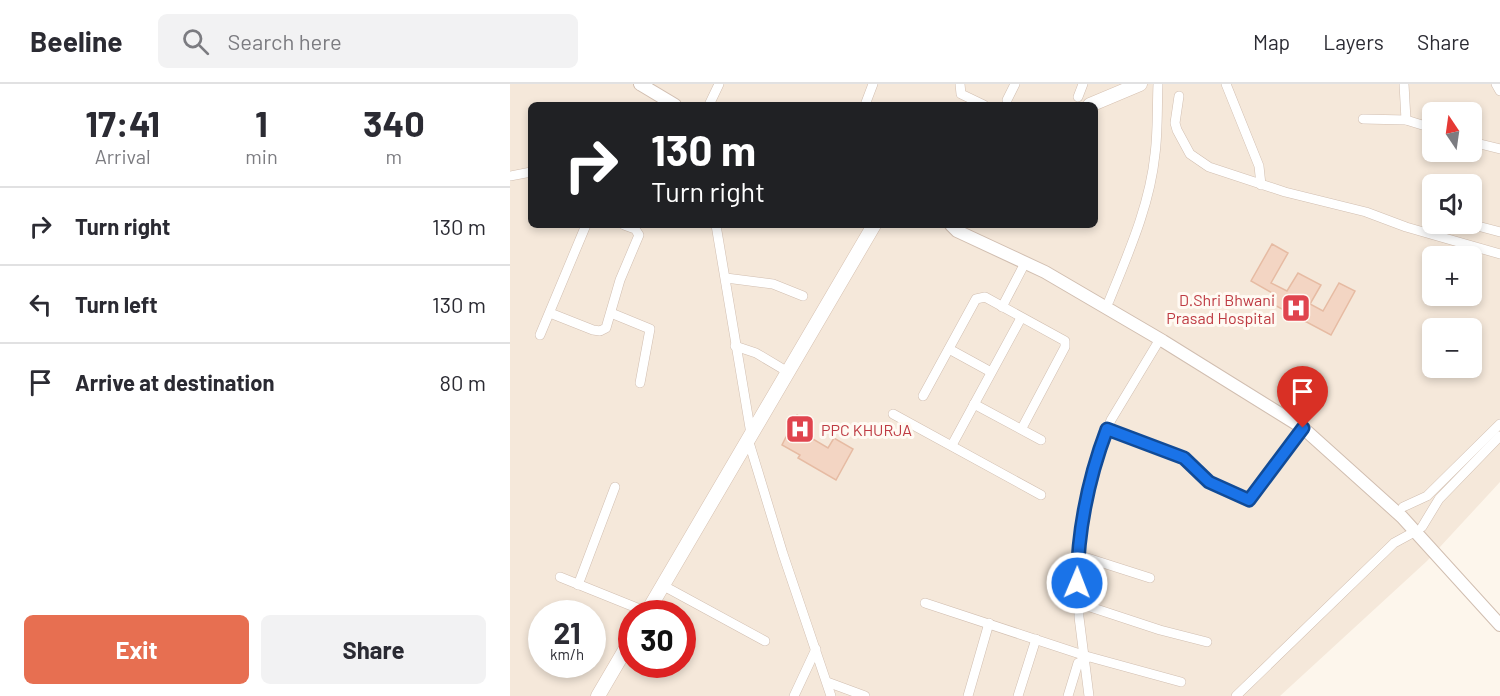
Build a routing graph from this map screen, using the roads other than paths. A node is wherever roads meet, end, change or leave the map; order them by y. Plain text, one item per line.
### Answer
1 (640, 84) edge
2 (719, 84) edge
3 (873, 84) edge
4 (960, 84) edge
5 (1014, 84) edge
6 (1083, 84) edge
7 (1140, 84) edge
8 (1158, 84) edge
9 (1226, 84) edge
10 (1404, 84) edge
11 (1496, 84) edge
12 (1500, 91) edge
13 (1078, 96) dead end
14 (1179, 96) dead end
15 (1007, 100) dead end
16 (670, 102) edge
17 (710, 102) edge
18 (866, 102) edge
19 (978, 102) edge
20 (1097, 102) edge
21 (1363, 119) dead end
22 (1406, 120) junction
23 (1422, 125) edge
24 (1482, 144) edge
25 (1500, 149) edge
26 (528, 173) edge
27 (510, 176) edge
28 (1261, 184) junction
29 (1482, 227) edge
30 (585, 228) edge
31 (632, 228) edge
32 (717, 228) edge
33 (872, 228) edge
34 (954, 228) edge
35 (969, 228) edge
36 (1500, 232) edge
37 (1500, 254) edge
38 (1025, 262) junction
39 (726, 278) junction
40 (803, 296) dead end
41 (1109, 301) junction
42 (1002, 307) junction
43 (550, 312) junction
44 (611, 313) junction
45 (1022, 318) junction
46 (540, 335) dead end
47 (1160, 339) junction
48 (735, 346) junction
49 (949, 349) junction
50 (788, 372) junction
51 (991, 372) junction
52 (640, 383) dead end
53 (923, 396) dead end
54 (974, 404) junction
55 (893, 414) dead end
56 (1500, 423) edge
57 (1022, 428) junction
58 (1303, 428) junction
59 (1107, 429) junction
60 (750, 436) junction
61 (1500, 436) edge
62 (1041, 440) dead end
63 (952, 445) junction
64 (615, 488) dead end
65 (1041, 495) dead end
66 (1412, 520) junction
67 (1077, 555) junction
68 (560, 577) dead end
69 (1150, 578) dead end
70 (578, 585) junction
71 (662, 585) junction
72 (653, 600) edge
73 (618, 601) edge
74 (925, 603) dead end
75 (1078, 603) junction
76 (1500, 613) edge
77 (989, 622) junction
78 (1500, 625) edge
79 (1036, 639) junction
80 (765, 641) dead end
81 (1207, 642) dead end
82 (816, 649) junction
83 (1086, 657) junction
84 (618, 662) edge
85 (827, 682) junction
86 (1181, 682) dead end
87 (598, 696) edge
88 (794, 696) edge
89 (831, 696) edge
90 (865, 696) edge
91 (968, 696) edge
92 (1018, 696) edge
93 (1068, 696) edge
94 (1089, 696) edge
95 (1236, 696) edge

1 - 16 street
2 - 17 street
3 - 18 street
4 - 19 street
5 - 15 street
6 - 13 street
7 - 20 main road
8 - 41 street
9 - 28 street
10 - 22 street
11 - 12 street
14 - 28 street
21 - 22 street
22 - 23 street
24 - 25 street
26 - 27 street
28 - 37 street
29 - 36 street
30 - 43 street
31 - 44 street
32 - 39 street
33 - 50 main road
34 - 38 street
35 - 41 street
38 - 42 street
38 - 47 street
39 - 40 street
39 - 48 street
41 - 66 street
42 - 45 street
42 - 49 street
43 - 44 street
43 - 46 street
44 - 52 street
45 - 51 street
45 - 57 street
47 - 58 street
47 - 59 street
48 - 50 street
48 - 60 street
49 - 51 street
49 - 53 street
50 - 60 main road
51 - 54 street
54 - 57 street
54 - 63 street
55 - 63 street
56 - 66 street
57 - 62 street
58 - 59 street
58 - 66 street
59 - 67 street
60 - 71 main road
60 - 82 street
61 - 66 street
63 - 65 street
64 - 70 street
66 - 76 street
66 - 78 street
66 - 95 street
67 - 69 street
67 - 75 street
68 - 70 street
70 - 73 street
71 - 72 main road
71 - 80 street
74 - 77 street
75 - 81 street
75 - 83 street
77 - 79 street
77 - 91 street
79 - 83 street
79 - 92 street
82 - 85 street
82 - 88 street
83 - 86 street
83 - 93 street
83 - 94 street
84 - 87 main road
85 - 89 street
85 - 90 street

